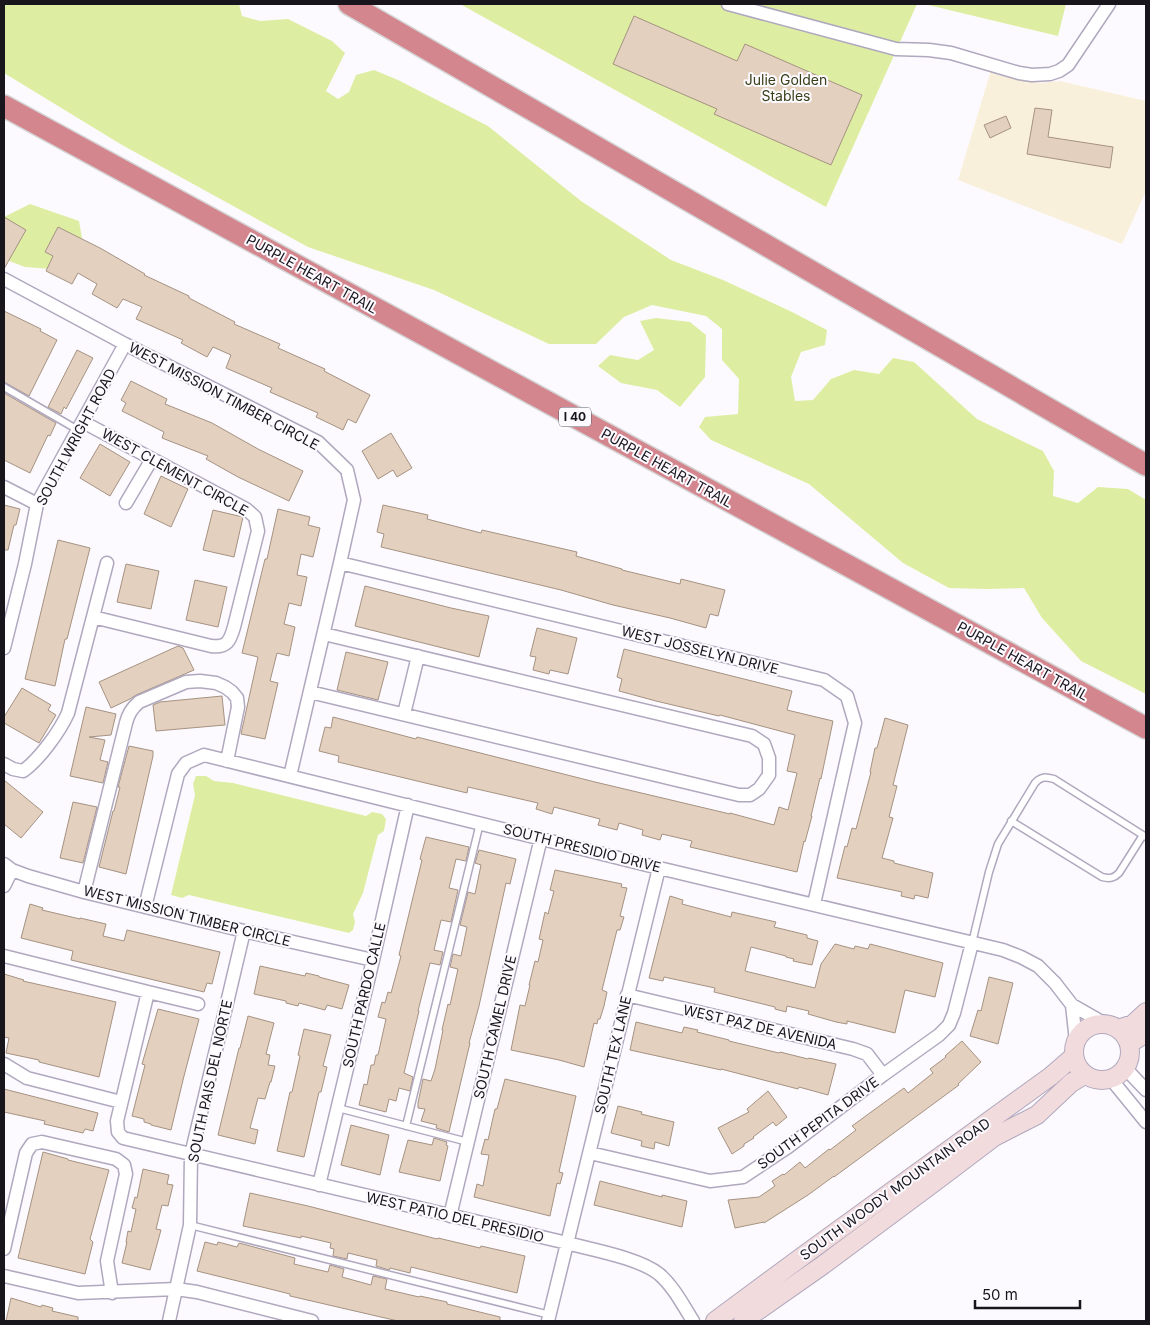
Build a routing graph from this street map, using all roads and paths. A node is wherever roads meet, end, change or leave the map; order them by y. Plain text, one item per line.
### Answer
1 (349, 4) edge
2 (728, 4) edge
3 (1109, 4) edge
4 (4, 106) edge
5 (4, 279) edge
6 (125, 344) junction
7 (4, 387) edge
8 (81, 426) junction
9 (152, 459) junction
10 (1146, 465) edge
11 (4, 487) edge
12 (126, 503) dead end
13 (38, 504) junction
14 (107, 563) dead end
15 (340, 563) junction
16 (93, 617) junction
17 (7, 626) edge
18 (324, 634) junction
19 (4, 648) edge
20 (418, 656) junction
21 (310, 692) junction
22 (404, 714) junction
23 (1146, 728) edge
24 (227, 761) junction
25 (4, 764) edge
26 (290, 776) junction
27 (408, 805) junction
28 (1011, 820) junction
29 (480, 823) junction
30 (1145, 836) edge
31 (541, 838) junction
32 (8, 867) edge
33 (659, 868) junction
34 (4, 886) edge
35 (84, 892) junction
36 (814, 904) junction
37 (145, 907) junction
38 (244, 930) junction
39 (972, 943) junction
40 (4, 956) edge
41 (373, 960) junction
42 (148, 992) junction
43 (627, 994) junction
44 (198, 1004) dead end
45 (1072, 1005) junction
46 (1146, 1012) edge
47 (1113, 1027) junction
48 (1146, 1033) edge
49 (1129, 1044) junction
50 (1075, 1048) junction
51 (4, 1064) edge
52 (1125, 1068) junction
53 (883, 1075) junction
54 (1084, 1075) junction
55 (1111, 1079) junction
56 (1146, 1090) edge
57 (121, 1102) junction
58 (338, 1108) junction
59 (1146, 1122) edge
60 (406, 1126) junction
61 (468, 1142) junction
62 (590, 1153) junction
63 (191, 1155) junction
64 (319, 1185) junction
65 (450, 1216) junction
66 (190, 1225) junction
67 (567, 1243) junction
68 (4, 1249) edge
69 (4, 1276) edge
70 (176, 1289) junction
71 (112, 1293) junction
72 (549, 1318) edge
73 (169, 1321) edge
74 (312, 1321) edge
75 (693, 1321) edge
76 (715, 1321) edge
77 (743, 1321) edge

1 - 10 highway
2 - 3 street
4 - 23 highway, PURPLE HEART TRAIL / I 40
5 - 6 street, WEST MISSION TIMBER CIRCLE
6 - 8 street, SOUTH WRIGHT ROAD
6 - 15 street, WEST MISSION TIMBER CIRCLE
7 - 8 lane
8 - 9 street, WEST CLEMENT CIRCLE
8 - 13 street, SOUTH WRIGHT ROAD
9 - 12 street
9 - 16 street, WEST CLEMENT CIRCLE
11 - 13 street
13 - 17 street, SOUTH WRIGHT ROAD
14 - 16 street
15 - 18 street, WEST MISSION TIMBER CIRCLE
15 - 36 street, WEST JOSSELYN DRIVE
16 - 25 street
17 - 19 street, SOUTH WRIGHT ROAD
18 - 20 street
18 - 21 street, WEST MISSION TIMBER CIRCLE
20 - 22 street
20 - 22 street
21 - 22 street
21 - 26 street, WEST MISSION TIMBER CIRCLE
24 - 26 street, SOUTH PRESIDIO DRIVE
24 - 35 street
24 - 37 street, SOUTH PRESIDIO DRIVE
26 - 27 street, SOUTH PRESIDIO DRIVE
27 - 29 street, SOUTH PRESIDIO DRIVE
27 - 41 street, SOUTH PARDO CALLE
28 - 30 lane
28 - 30 lane
28 - 39 lane
29 - 31 street, SOUTH PRESIDIO DRIVE
29 - 60 lane
31 - 33 street, SOUTH PRESIDIO DRIVE
31 - 61 street, SOUTH CAMEL DRIVE
32 - 34 street
32 - 35 street, WEST MISSION TIMBER CIRCLE
33 - 36 street, SOUTH PRESIDIO DRIVE
33 - 43 street, SOUTH TEX LANE
35 - 37 street, WEST MISSION TIMBER CIRCLE
36 - 39 street, SOUTH PRESIDIO DRIVE
37 - 38 street, WEST MISSION TIMBER CIRCLE
38 - 41 street, WEST MISSION TIMBER CIRCLE
38 - 63 street, SOUTH PAIS DEL NORTE
39 - 45 street, SOUTH PRESIDIO DRIVE
39 - 53 street, SOUTH PEPITA DRIVE
40 - 42 street
41 - 58 street, SOUTH PARDO CALLE
42 - 44 street
42 - 57 street
43 - 53 street, WEST PAZ DE AVENIDA
43 - 62 street, SOUTH TEX LANE
45 - 47 street
45 - 50 street
46 - 47 street
47 - 49 street
47 - 50 street
48 - 49 street
49 - 52 street
50 - 54 street
50 - 76 street, SOUTH WOODY MOUNTAIN ROAD
51 - 57 street
52 - 55 street
52 - 56 street
53 - 62 street, SOUTH PEPITA DRIVE
54 - 55 street
54 - 77 street, SOUTH WOODY MOUNTAIN ROAD
55 - 59 street
57 - 63 street, WEST PATIO DEL PRESIDIO
58 - 60 lane
58 - 64 street, SOUTH PARDO CALLE
60 - 61 lane
61 - 65 street, SOUTH CAMEL DRIVE
62 - 67 street, SOUTH TEX LANE
63 - 64 street, WEST PATIO DEL PRESIDIO
63 - 66 street, SOUTH PAIS DEL NORTE
64 - 65 street, WEST PATIO DEL PRESIDIO
65 - 67 street, WEST PATIO DEL PRESIDIO
66 - 70 street, SOUTH PAIS DEL NORTE
66 - 72 lane
67 - 72 street, SOUTH TEX LANE
67 - 75 street, WEST PATIO DEL PRESIDIO
68 - 71 street
69 - 71 street
70 - 71 street
70 - 73 street, SOUTH PAIS DEL NORTE
70 - 74 street

